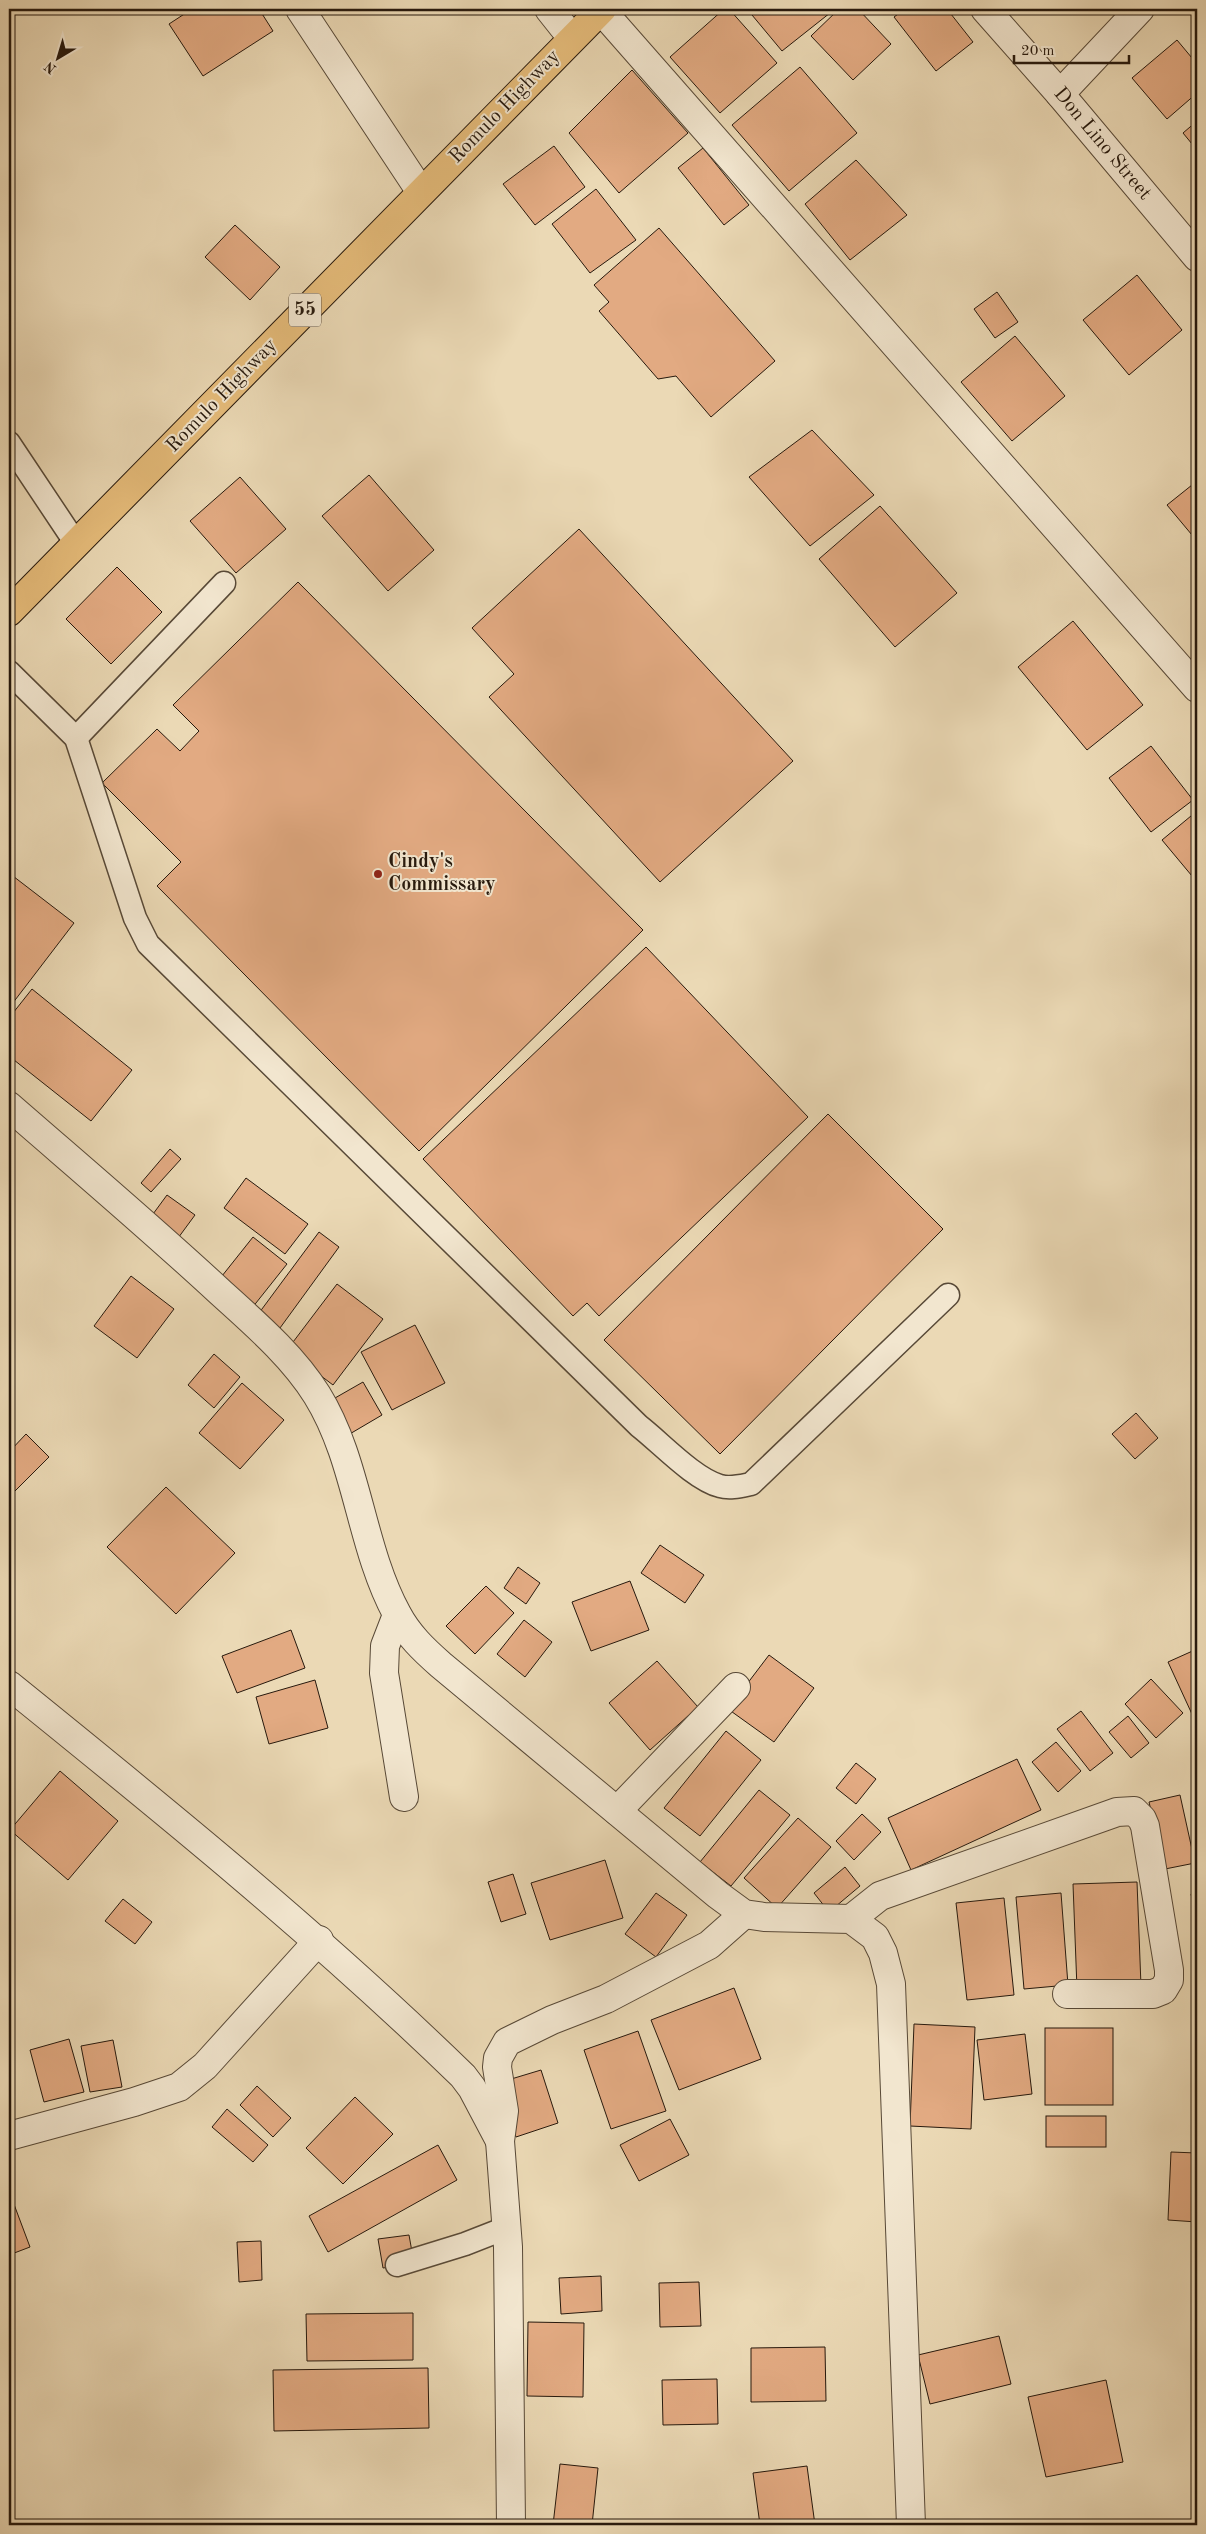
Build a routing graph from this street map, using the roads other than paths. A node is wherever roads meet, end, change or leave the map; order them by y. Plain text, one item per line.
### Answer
1 (300, 9) edge
2 (549, 9) edge
3 (602, 9) edge
4 (985, 9) edge
5 (1140, 9) edge
6 (572, 38) junction
7 (1060, 94) junction
8 (421, 192) junction
9 (1197, 257) edge
10 (9, 443) edge
11 (77, 545) junction
12 (224, 583) dead end
13 (9, 612) edge
14 (9, 672) edge
15 (1197, 688) edge
16 (76, 738) junction
17 (9, 1106) edge
18 (948, 1295) dead end
19 (397, 1615) junction
20 (9, 1685) edge
21 (736, 1688) dead end
22 (404, 1797) dead end
23 (617, 1811) junction
24 (744, 1914) junction
25 (851, 1919) junction
26 (319, 1940) junction
27 (1067, 1994) dead end
28 (9, 2136) edge
29 (500, 2141) junction
30 (506, 2228) junction
31 (397, 2265) dead end
32 (511, 2525) edge
33 (911, 2525) edge

1 - 8 street
2 - 6 street
3 - 6 highway, Romulo Highway / 55
3 - 15 street
4 - 7 street, Don Lino Street
5 - 7 street
6 - 8 highway, Romulo Highway / 55
7 - 9 street, Don Lino Street
8 - 11 highway, Romulo Highway / 55
10 - 11 lane
11 - 13 highway, Romulo Highway / 55
12 - 16 lane
14 - 16 lane
16 - 18 lane
17 - 19 street
19 - 22 street
19 - 23 street
20 - 26 street
21 - 23 street
23 - 24 street
24 - 25 street
24 - 29 street
25 - 27 street
25 - 33 street
26 - 28 street
26 - 29 street
29 - 30 street
30 - 31 lane
30 - 32 street

